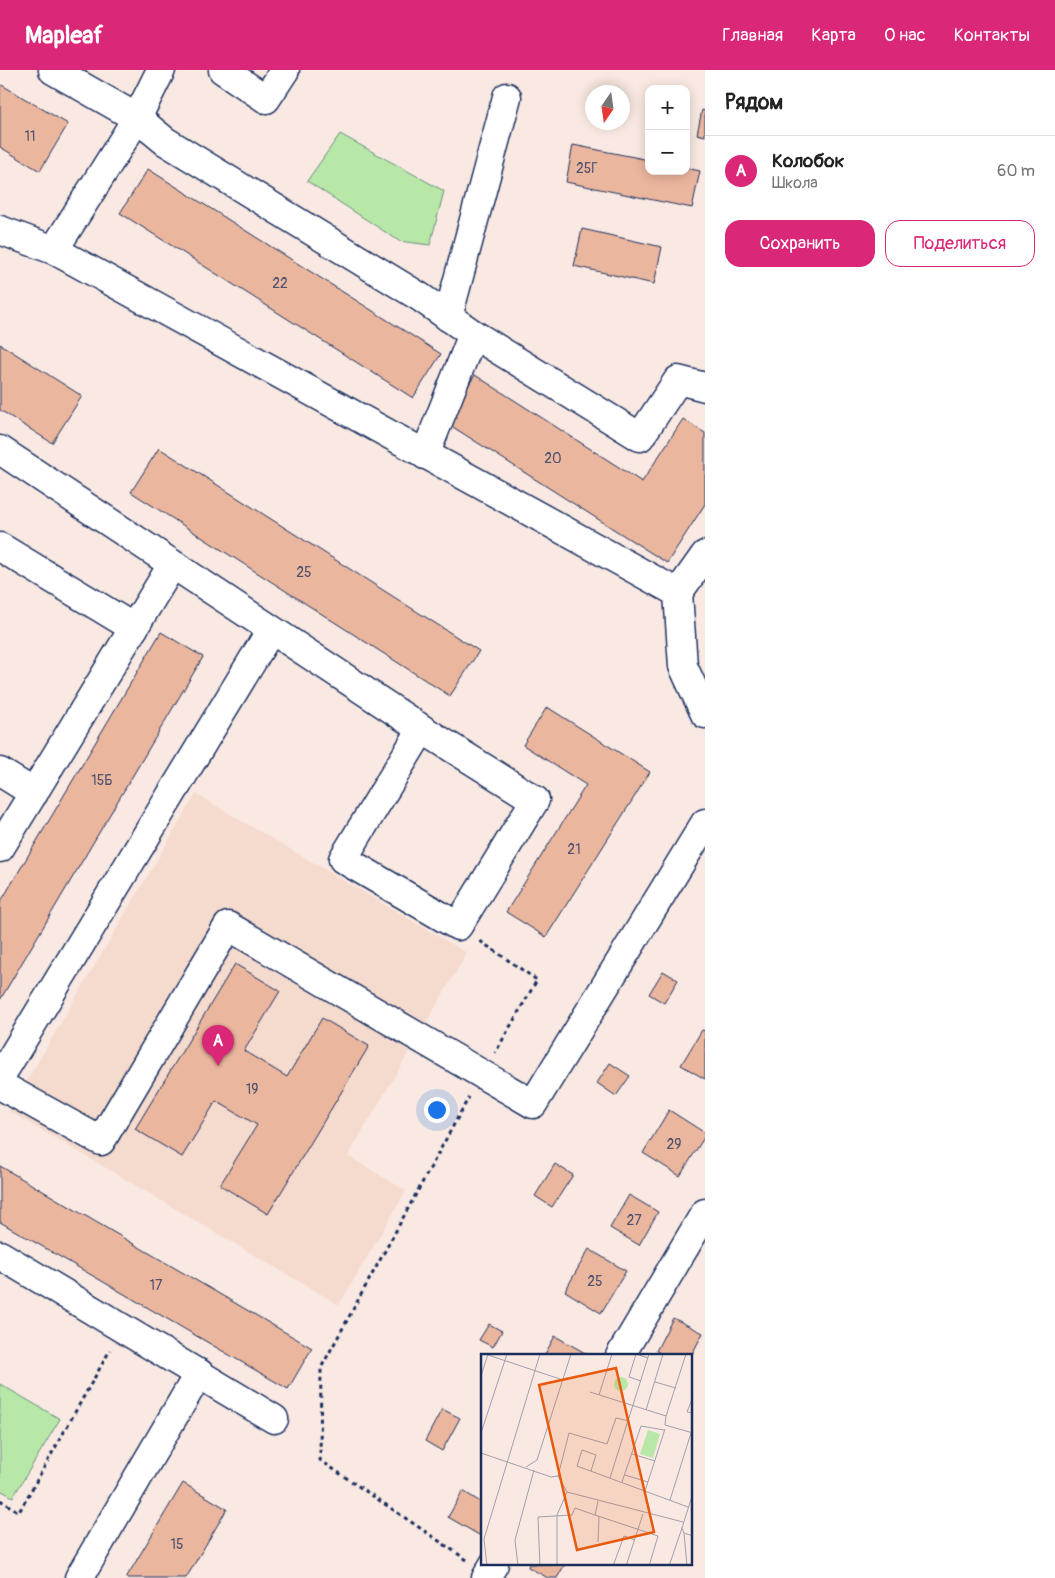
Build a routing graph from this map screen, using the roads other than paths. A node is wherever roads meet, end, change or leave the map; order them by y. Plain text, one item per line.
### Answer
1 (53, 70) edge
2 (161, 70) edge
3 (223, 70) edge
4 (285, 70) edge
5 (507, 97) dead end
6 (137, 118) junction
7 (0, 230) edge
8 (54, 250) junction
9 (448, 317) junction
10 (473, 334) junction
11 (705, 387) edge
12 (0, 450) edge
13 (425, 455) junction
14 (0, 547) edge
15 (705, 555) edge
16 (172, 565) junction
17 (678, 593) junction
18 (134, 628) junction
19 (271, 630) junction
20 (705, 714) edge
21 (422, 730) junction
22 (0, 772) edge
23 (34, 792) junction
24 (705, 823) edge
25 (0, 848) edge
26 (0, 1077) edge
27 (0, 1085) edge
28 (705, 1213) edge
29 (0, 1255) edge
30 (621, 1354) edge
31 (199, 1373) junction
32 (274, 1419) dead end
33 (79, 1578) edge

1 - 6 street
2 - 6 street
3 - 4 street
5 - 9 street
6 - 8 street
6 - 9 street
7 - 8 street
8 - 13 street
9 - 10 street
10 - 11 street
10 - 13 street
12 - 16 street
13 - 17 street
14 - 18 street
15 - 17 street
16 - 18 street
16 - 19 street
17 - 20 street
18 - 23 street
19 - 21 street
19 - 26 street
21 - 21 street
22 - 23 street
23 - 25 street
24 - 27 street
28 - 30 street
29 - 31 street
31 - 32 street
31 - 33 street

